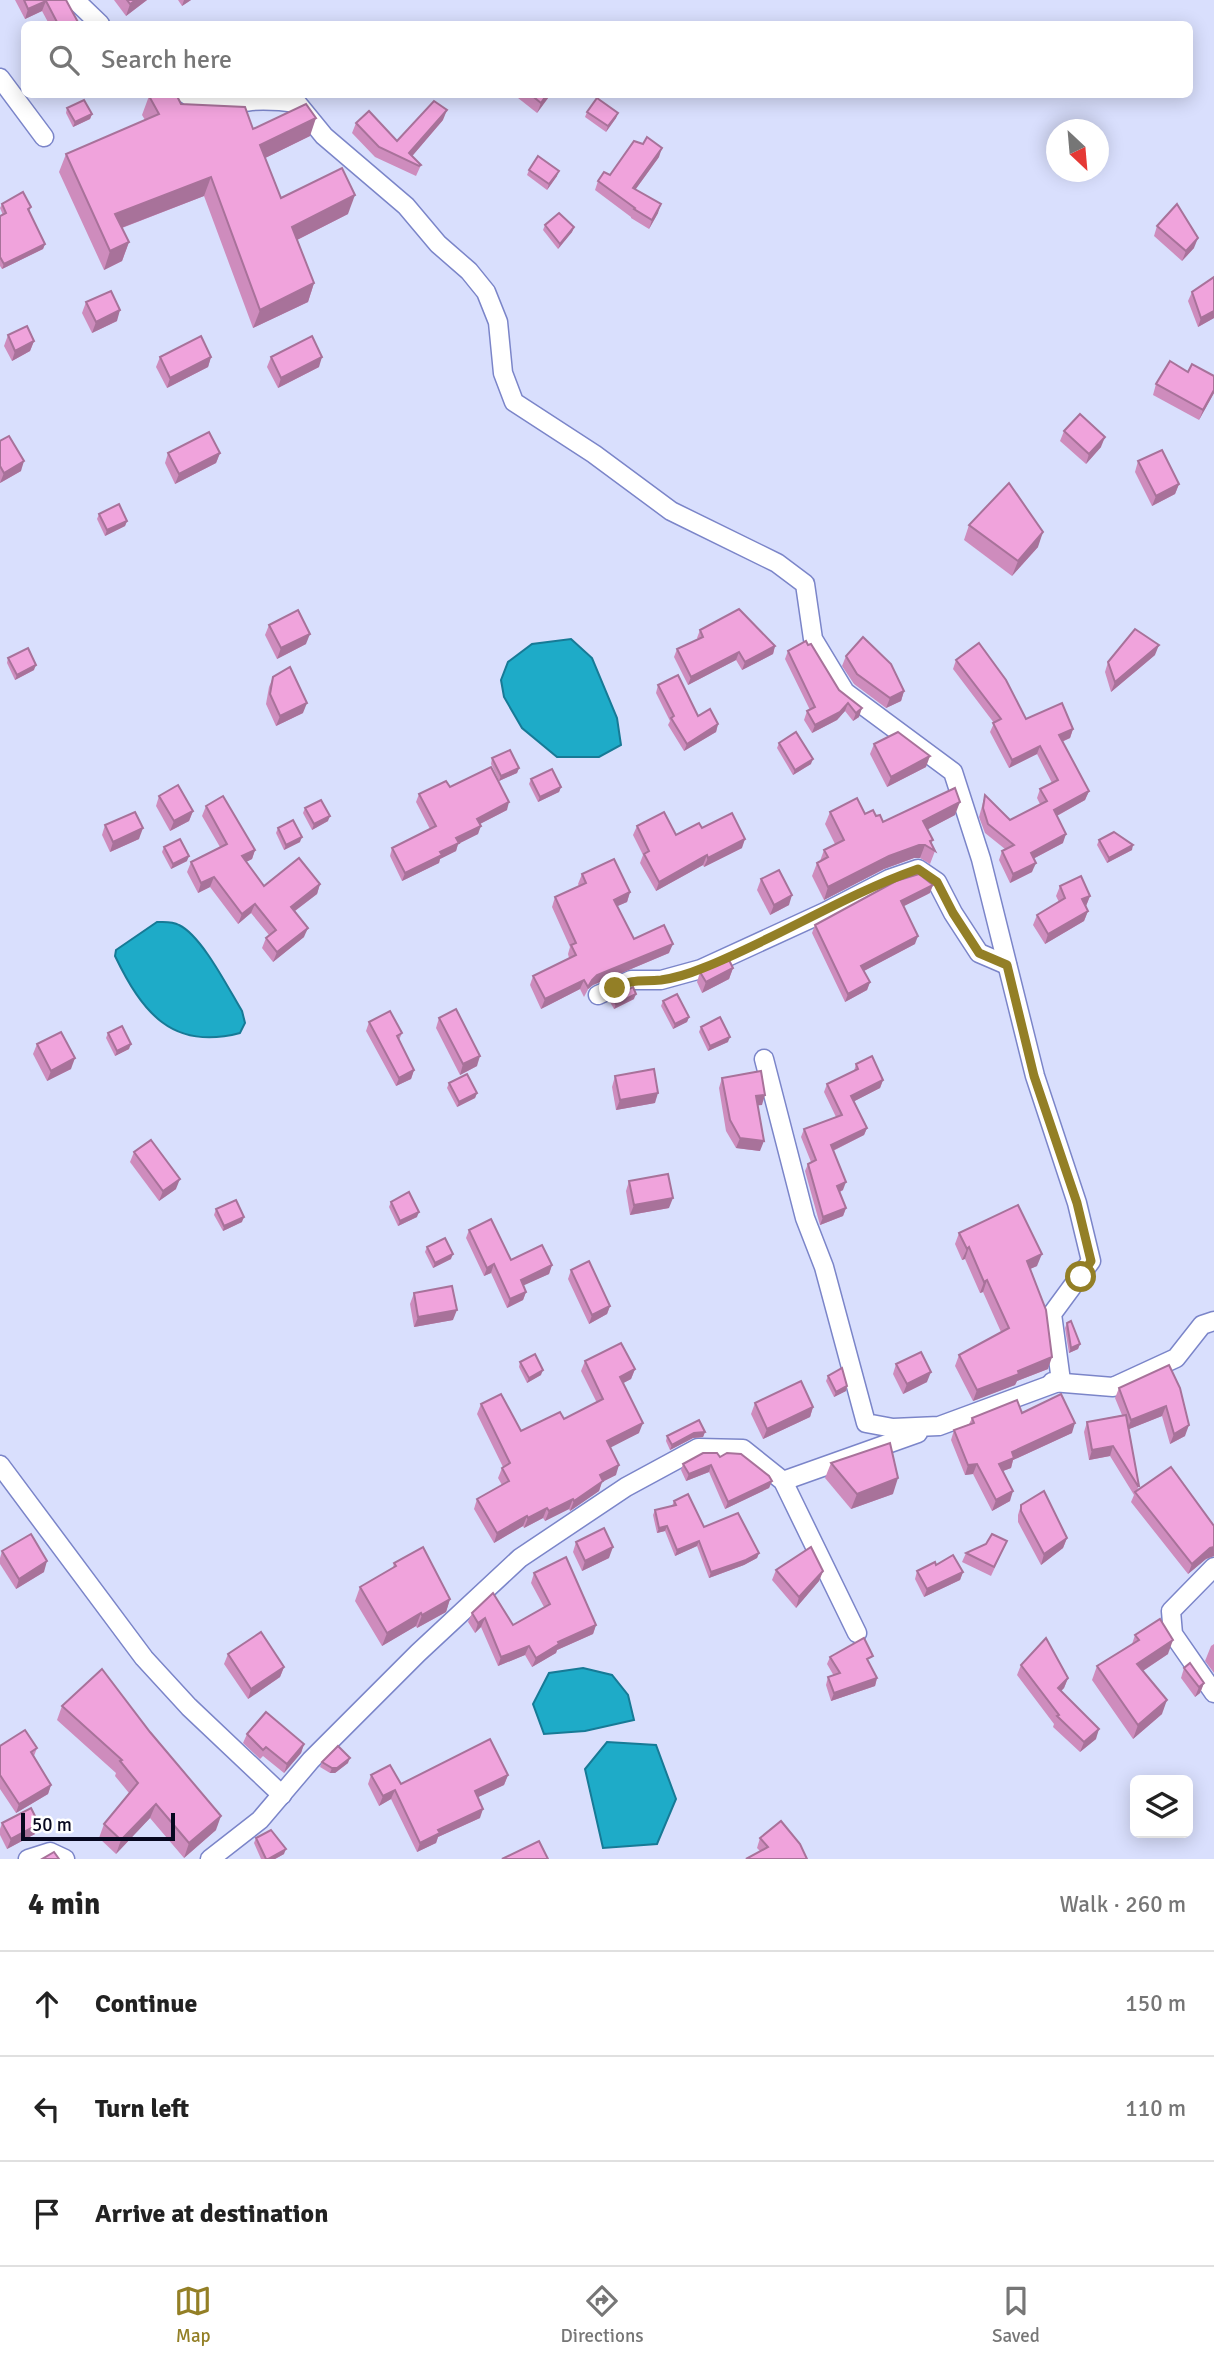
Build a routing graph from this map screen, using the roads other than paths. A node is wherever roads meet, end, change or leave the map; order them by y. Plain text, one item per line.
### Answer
1 (75, 0) edge
2 (97, 21) edge
3 (0, 78) edge
4 (190, 98) edge
5 (44, 137) dead end
6 (1007, 965) junction
7 (598, 995) dead end
8 (764, 1059) dead end
9 (1214, 1321) edge
10 (0, 1465) edge
11 (783, 1481) junction
12 (1214, 1567) edge
13 (857, 1633) dead end
14 (1214, 1693) edge
15 (282, 1795) junction
16 (28, 1859) edge
17 (65, 1859) edge
18 (210, 1859) edge

1 - 2 street
3 - 5 street
4 - 6 street
6 - 7 street
6 - 8 street
9 - 11 street
10 - 15 street
11 - 13 street
11 - 15 street
12 - 14 street
15 - 18 street
16 - 17 street

